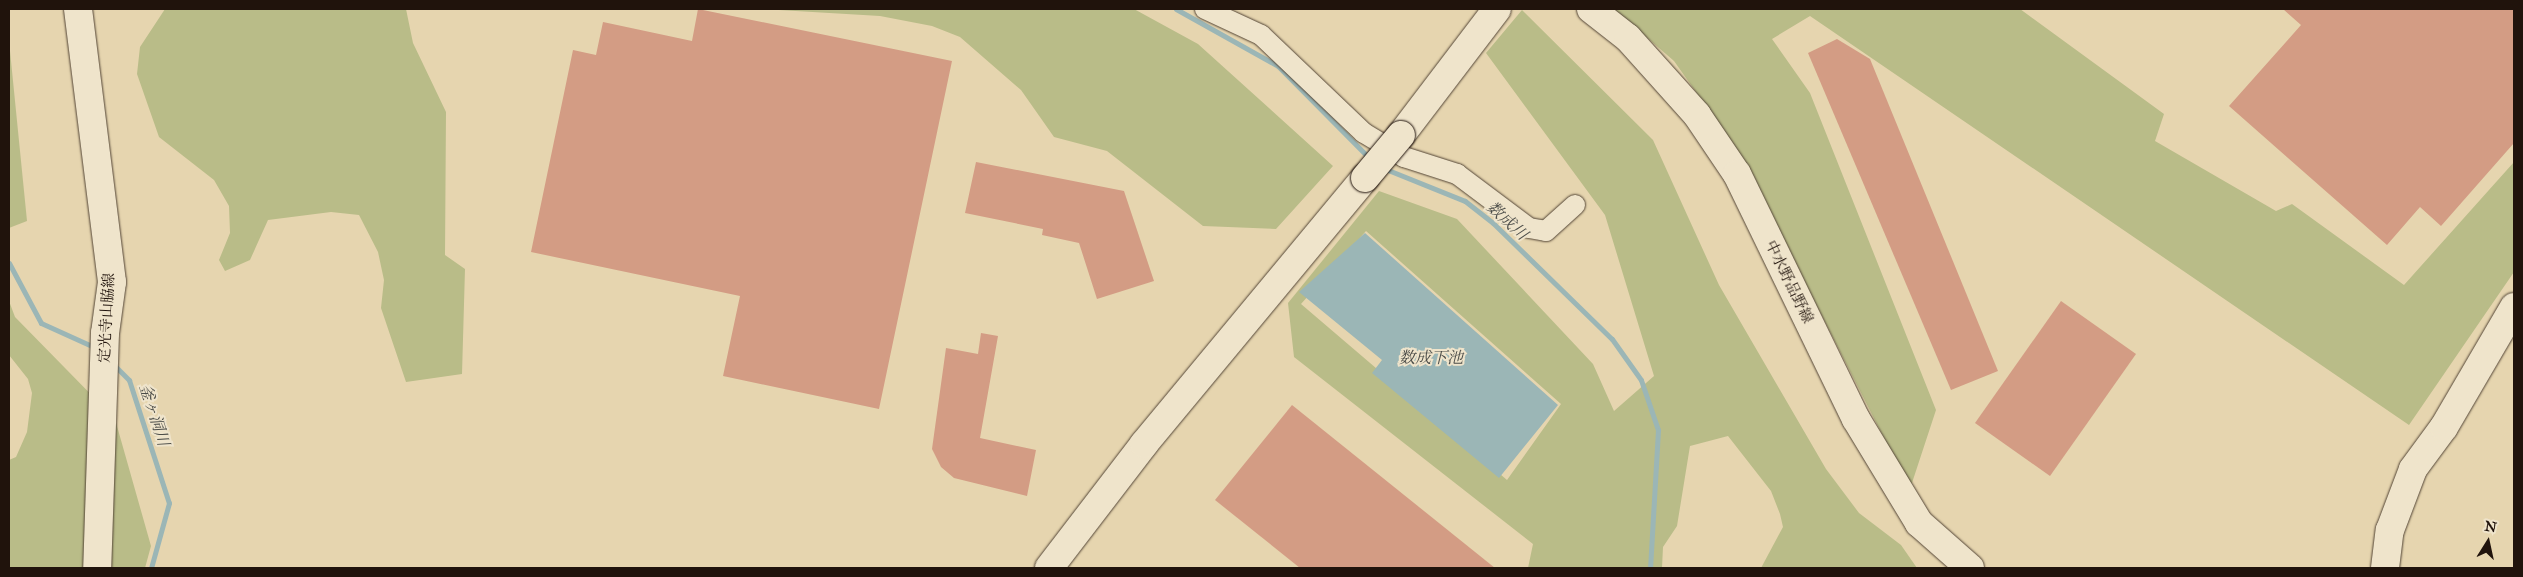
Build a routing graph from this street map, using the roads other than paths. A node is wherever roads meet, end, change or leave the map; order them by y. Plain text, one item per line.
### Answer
1 (78, 9) edge
2 (1206, 9) edge
3 (1497, 9) edge
4 (1591, 9) edge
5 (1575, 205) dead end
6 (2514, 307) edge
7 (97, 568) edge
8 (1049, 568) edge
9 (1970, 568) edge
10 (2385, 568) edge

1 - 7 main road, 定光寺山脇線
2 - 5 street
3 - 8 main road, bridge
4 - 9 main road, 中水野品野線
6 - 10 main road

